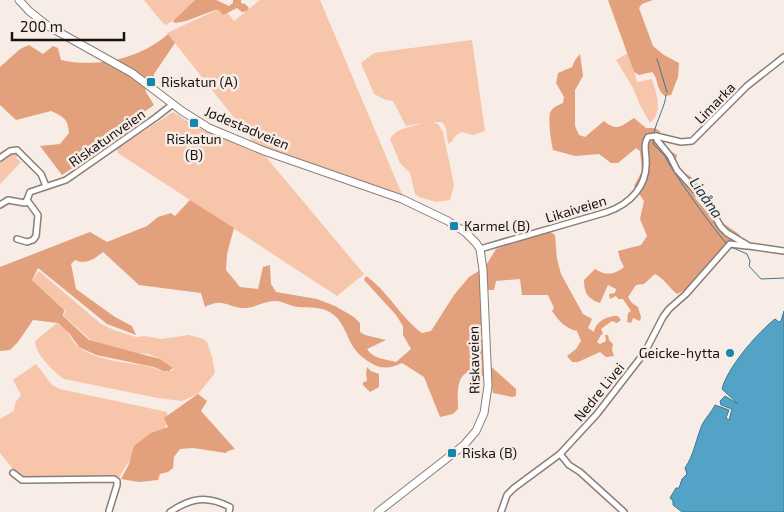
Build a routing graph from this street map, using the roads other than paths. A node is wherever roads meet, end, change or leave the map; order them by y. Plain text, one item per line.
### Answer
1 (19, 0) edge
2 (784, 58) edge
3 (173, 104) junction
4 (656, 136) junction
5 (0, 158) edge
6 (46, 186) junction
7 (27, 200) junction
8 (0, 205) edge
9 (17, 239) dead end
10 (749, 246) junction
11 (480, 249) junction
12 (784, 251) edge
13 (560, 454) junction
14 (13, 473) dead end
15 (110, 512) edge
16 (170, 512) edge
17 (229, 512) edge
18 (378, 512) edge
19 (501, 512) edge
20 (624, 512) edge

1 - 3 main road, Jødestadveien
2 - 4 street, Limarka
3 - 6 street, Riskatunveien
3 - 11 main road, Jødestadveien
4 - 10 street
4 - 11 street, Likaiveien
5 - 6 street
6 - 7 street, Riskatunveien
7 - 8 street
7 - 9 street
10 - 12 street
10 - 13 street, Nedre Livei
11 - 18 main road, Riskaveien
13 - 19 street, Nedre Livei
13 - 20 street
14 - 15 street
16 - 17 street

